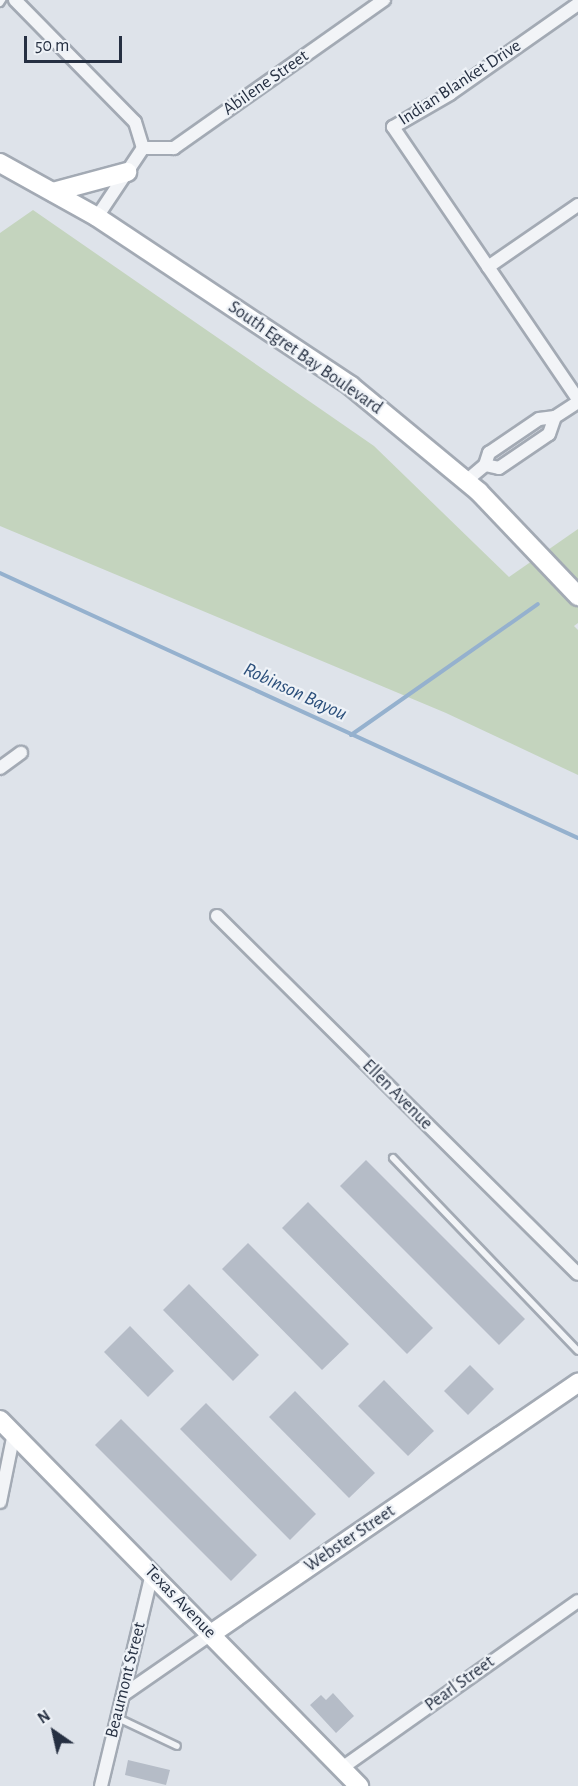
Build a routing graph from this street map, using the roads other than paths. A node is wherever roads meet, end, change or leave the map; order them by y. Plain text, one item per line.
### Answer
1 (15, 0) edge
2 (384, 0) edge
3 (578, 4) edge
4 (143, 148) junction
5 (0, 162) edge
6 (127, 172) junction
7 (53, 192) junction
8 (578, 206) edge
9 (97, 217) junction
10 (488, 267) junction
11 (578, 400) edge
12 (555, 417) junction
13 (485, 465) junction
14 (466, 481) junction
15 (578, 596) edge
16 (21, 753) dead end
17 (0, 768) edge
18 (217, 916) dead end
19 (393, 1158) dead end
20 (578, 1274) edge
21 (578, 1352) edge
22 (578, 1383) edge
23 (0, 1420) edge
24 (14, 1433) junction
25 (0, 1502) edge
26 (152, 1574) junction
27 (578, 1601) edge
28 (212, 1635) junction
29 (123, 1695) junction
30 (117, 1718) junction
31 (177, 1746) dead end
32 (342, 1768) junction
33 (101, 1786) edge
34 (359, 1786) edge

1 - 4 street
2 - 4 street, Abilene Street
3 - 10 street, Indian Blanket Drive
4 - 6 street
5 - 7 street, South Egret Bay Boulevard
6 - 7 street
6 - 9 street
7 - 9 street, South Egret Bay Boulevard
8 - 10 street
9 - 14 street, South Egret Bay Boulevard
10 - 11 street, Indian Blanket Drive
11 - 12 street
12 - 13 street
12 - 13 street
13 - 14 street
14 - 15 street, South Egret Bay Boulevard
16 - 17 street
18 - 20 street, Ellen Avenue
19 - 21 lane
22 - 28 street, Webster Street
23 - 24 street, Texas Avenue
24 - 25 street
24 - 26 street, Texas Avenue
26 - 28 street, Texas Avenue
26 - 29 street, Beaumont Street
27 - 32 street, Pearl Street
28 - 29 street, Webster Street
28 - 32 street, Texas Avenue
29 - 30 street, Beaumont Street
30 - 31 lane
30 - 33 street, Beaumont Street
32 - 34 street, Texas Avenue

